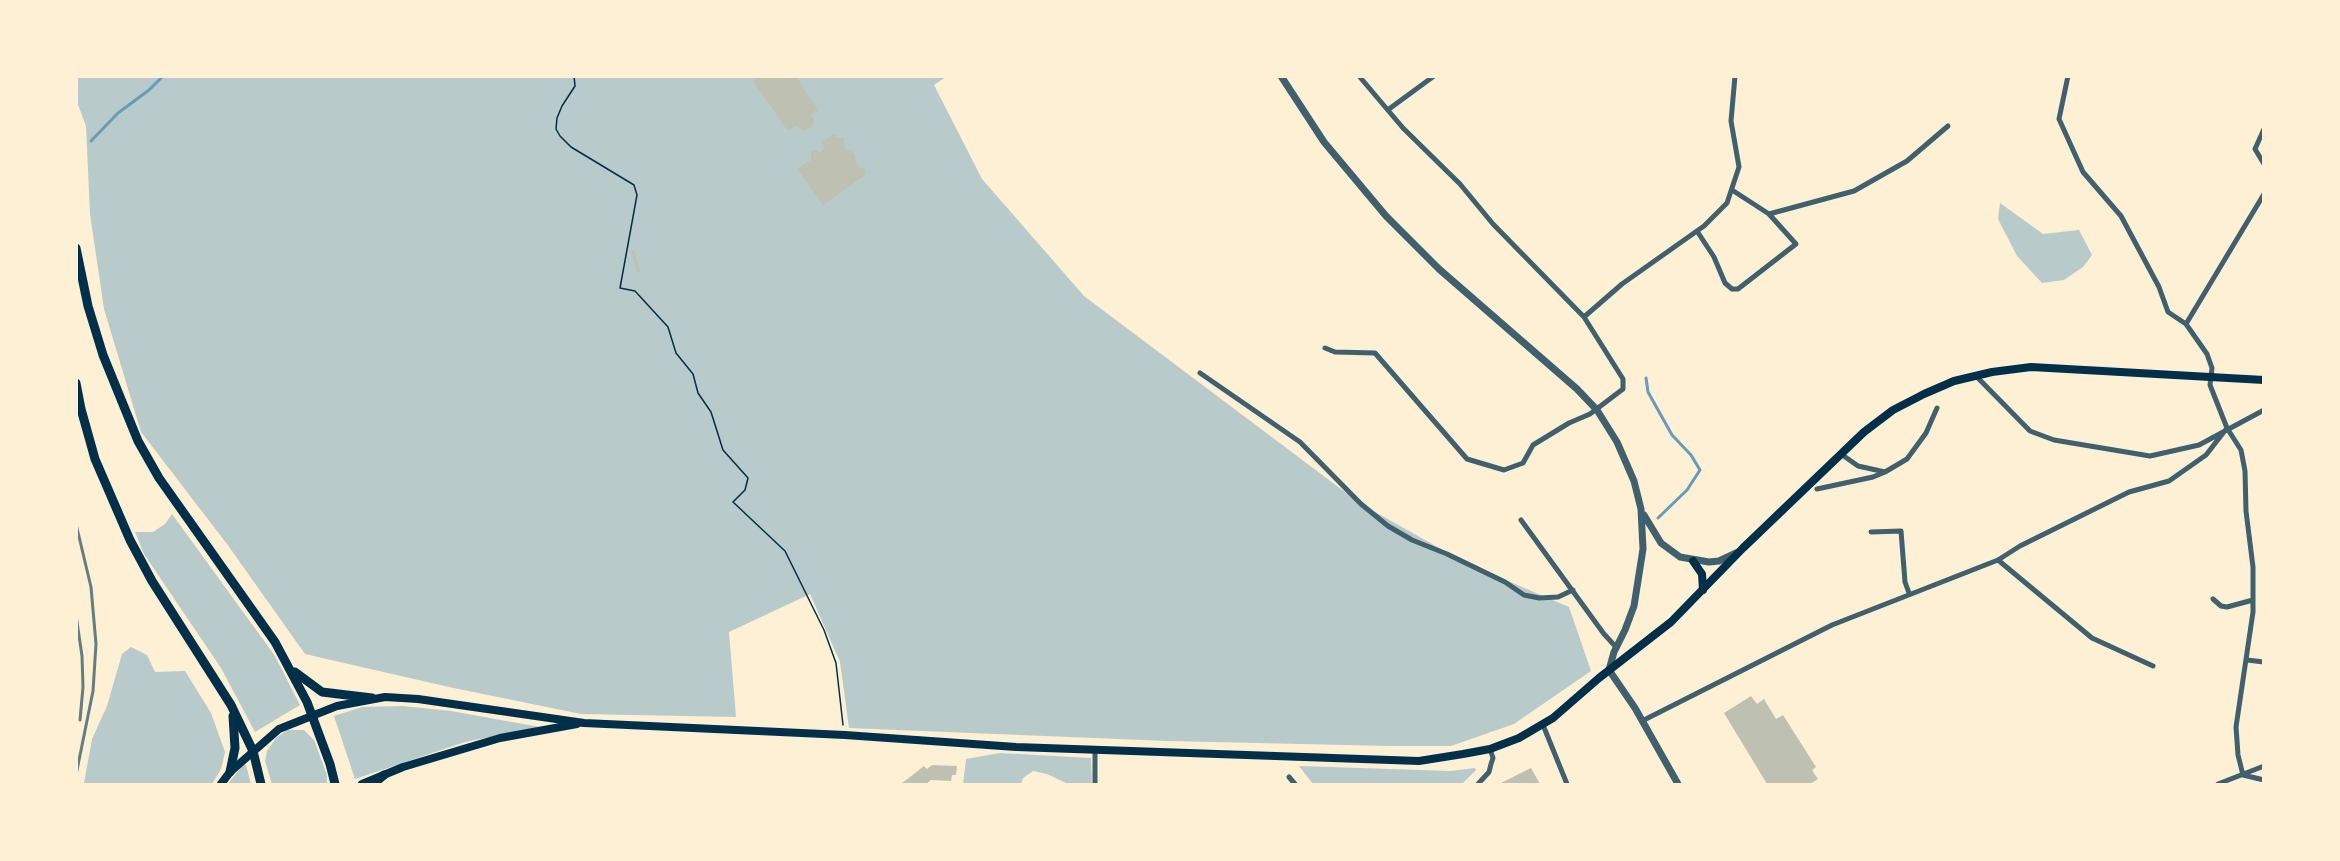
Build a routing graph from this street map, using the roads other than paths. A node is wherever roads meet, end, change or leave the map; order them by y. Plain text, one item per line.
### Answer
1 (1281, 76) edge
2 (1359, 76) edge
3 (1434, 76) edge
4 (1735, 76) edge
5 (2068, 76) edge
6 (1389, 109) junction
7 (1948, 126) dead end
8 (2264, 129) edge
9 (2264, 164) edge
10 (1732, 190) junction
11 (2264, 194) edge
12 (1769, 214) junction
13 (1697, 231) junction
14 (76, 248) edge
15 (1584, 317) junction
16 (2186, 324) junction
17 (1325, 348) dead end
18 (1200, 373) dead end
19 (1976, 376) junction
20 (2212, 377) junction
21 (2264, 380) edge
22 (76, 382) edge
23 (1937, 408) dead end
24 (1597, 410) junction
25 (2264, 410) edge
26 (2227, 429) junction
27 (1841, 454) junction
28 (1886, 472) junction
29 (1817, 489) dead end
30 (1642, 512) junction
31 (1521, 520) dead end
32 (1871, 532) dead end
33 (1743, 548) junction
34 (1998, 560) junction
35 (1693, 561) junction
36 (1573, 590) junction
37 (1703, 590) junction
38 (1910, 593) junction
39 (2213, 599) dead end
40 (2253, 600) junction
41 (1616, 647) junction
42 (2247, 660) junction
43 (2264, 662) edge
44 (288, 665) junction
45 (2153, 666) dead end
46 (1609, 670) junction
47 (372, 698) junction
48 (231, 705) junction
49 (312, 714) junction
50 (1642, 721) junction
51 (584, 723) junction
52 (1543, 725) junction
53 (1490, 748) junction
54 (1095, 751) junction
55 (253, 752) junction
56 (2264, 766) edge
57 (230, 772) junction
58 (384, 775) junction
59 (2243, 775) junction
60 (1289, 777) dead end
61 (2264, 780) edge
62 (221, 784) edge
63 (261, 784) edge
64 (335, 784) edge
65 (362, 784) edge
66 (373, 784) edge
67 (1095, 784) edge
68 (1295, 784) edge
69 (1478, 784) edge
70 (1567, 784) edge
71 (1678, 784) edge
72 (2218, 784) edge

1 - 24 street
2 - 6 street
3 - 6 street
4 - 10 street
5 - 16 street
6 - 15 street
7 - 12 street
8 - 9 street
10 - 12 street
10 - 13 street
11 - 16 street
12 - 13 street
13 - 15 street
14 - 44 highway
15 - 24 street
16 - 20 street
17 - 24 street
18 - 36 street
19 - 20 main road
19 - 26 street
19 - 27 main road
20 - 21 main road
20 - 26 street
22 - 48 highway
23 - 28 street
24 - 30 street
25 - 26 street
26 - 34 street
26 - 40 street
27 - 28 street
27 - 33 main road
28 - 29 street
30 - 35 street
30 - 41 street
31 - 36 street
32 - 38 street
33 - 35 street
33 - 37 main road
34 - 38 street
34 - 45 street
35 - 37 main road
36 - 41 street
37 - 46 main road
38 - 50 street
39 - 40 street
40 - 42 street
41 - 46 street
42 - 43 street
42 - 59 street
44 - 47 highway
44 - 49 highway
46 - 50 street
46 - 52 main road
47 - 49 main road
47 - 51 main road
48 - 55 highway
48 - 57 highway
49 - 55 main road
49 - 64 highway
50 - 71 street
51 - 54 main road
51 - 58 main road
52 - 53 main road
52 - 70 street
53 - 54 main road
53 - 69 street
54 - 67 street
55 - 57 main road
55 - 63 highway
56 - 59 street
57 - 62 main road
58 - 65 main road
58 - 66 highway
59 - 61 street
59 - 72 street
60 - 68 street

